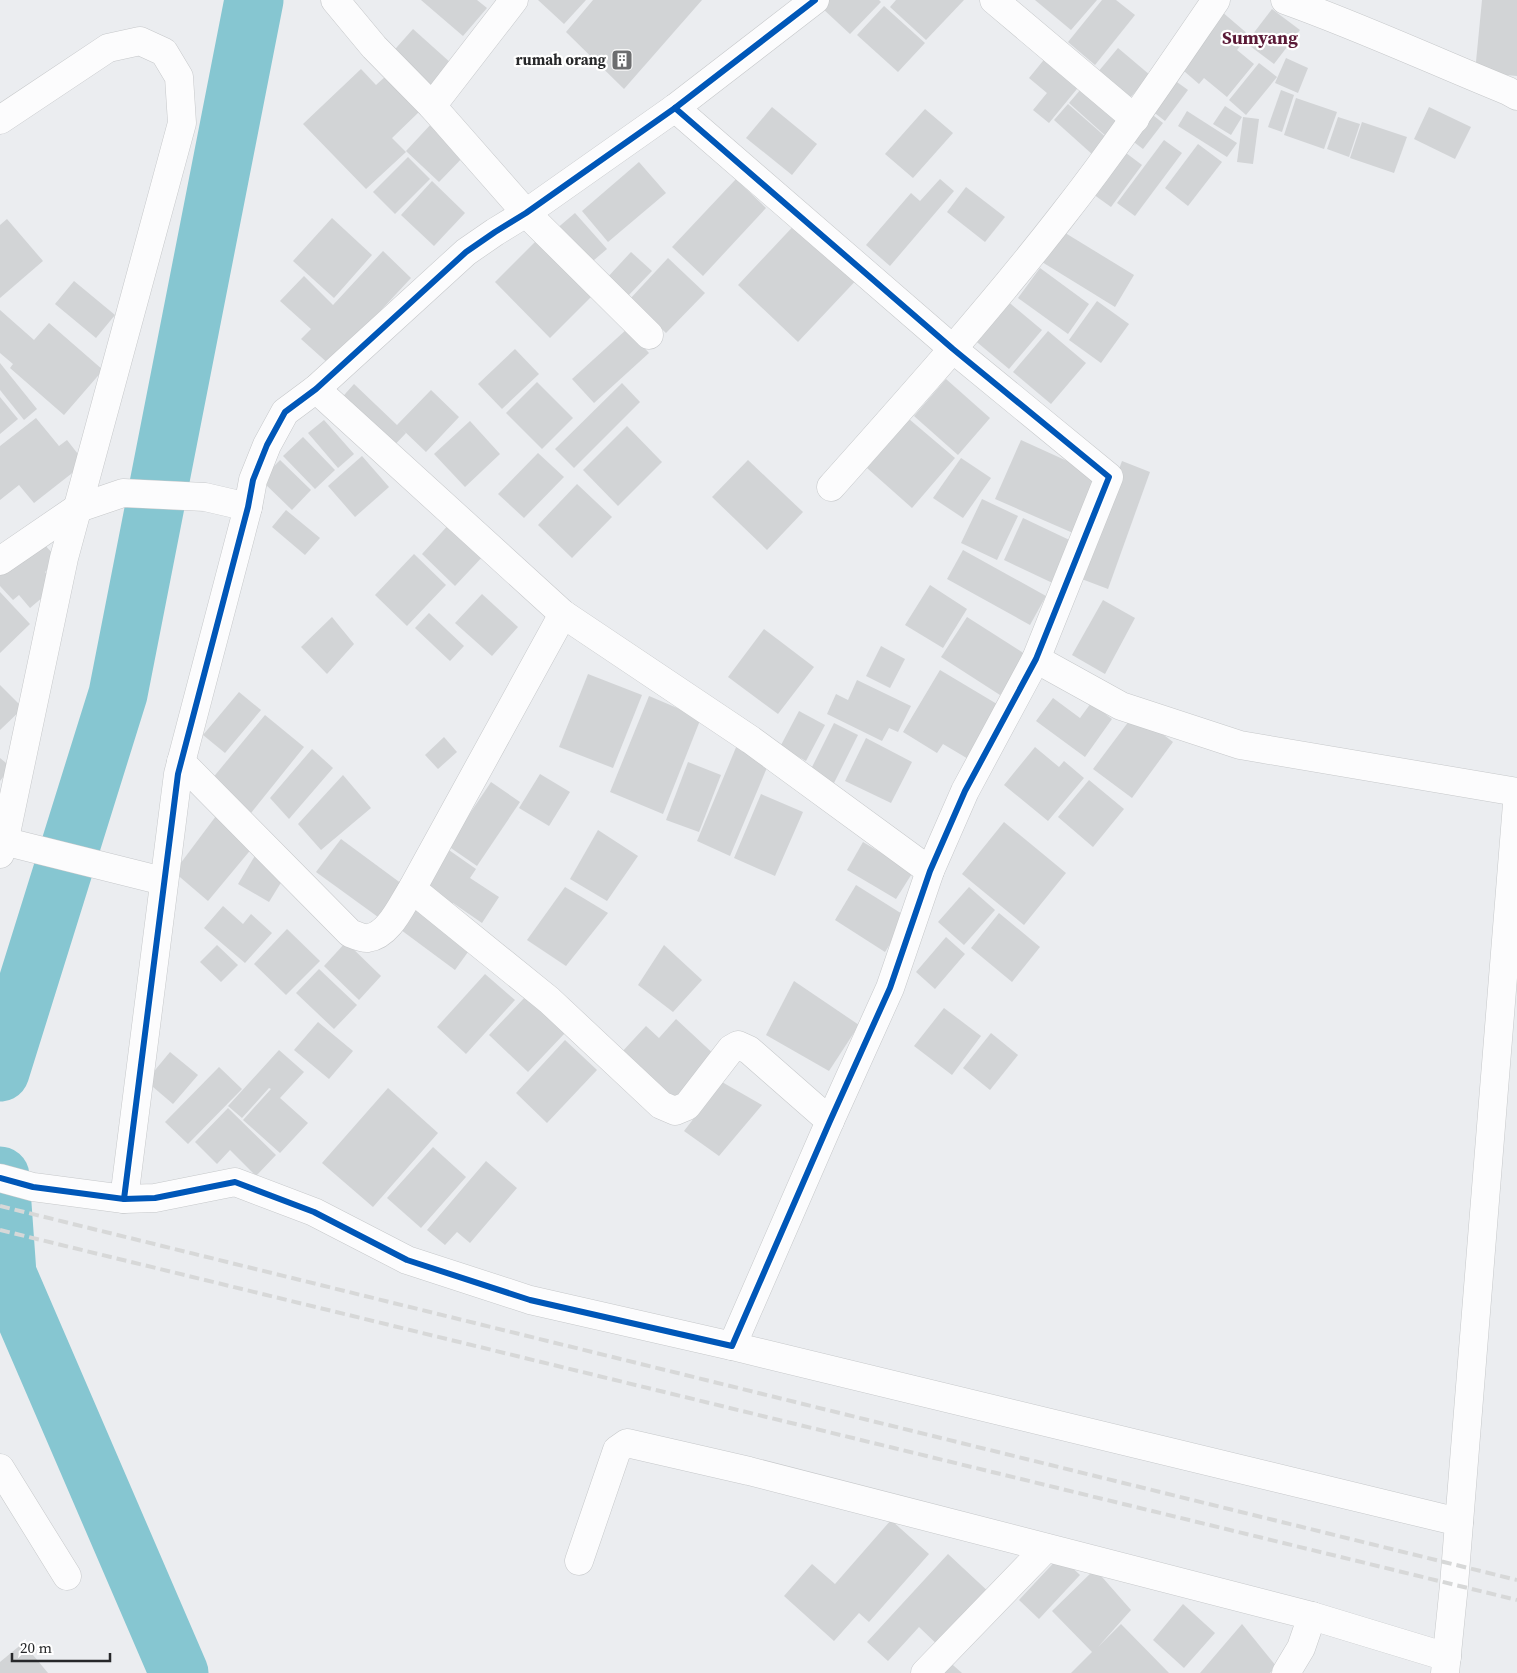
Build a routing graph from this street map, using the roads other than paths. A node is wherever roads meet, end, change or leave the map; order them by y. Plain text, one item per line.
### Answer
1 (335, 0) edge
2 (514, 0) edge
3 (815, 0) edge
4 (994, 0) edge
5 (1216, 0) edge
6 (1285, 0) edge
7 (1517, 96) edge
8 (432, 106) junction
9 (675, 108) junction
10 (1135, 119) junction
11 (0, 120) edge
12 (526, 213) junction
13 (649, 335) dead end
14 (953, 349) junction
15 (316, 388) junction
16 (831, 487) dead end
17 (248, 507) junction
18 (76, 509) junction
19 (0, 561) edge
20 (563, 614) junction
21 (1036, 659) junction
22 (181, 762) junction
23 (1517, 792) edge
24 (1517, 804) edge
25 (6, 847) edge
26 (930, 871) junction
27 (157, 879) junction
28 (412, 890) junction
29 (830, 1121) junction
30 (0, 1178) edge
31 (124, 1199) junction
32 (732, 1346) junction
33 (0, 1468) edge
34 (1459, 1522) junction
35 (1046, 1548) junction
36 (579, 1561) dead end
37 (67, 1576) dead end
38 (1312, 1616) junction
39 (1446, 1665) edge
40 (925, 1673) edge
41 (1286, 1673) edge

1 - 8 street
2 - 8 street
3 - 9 street
4 - 10 street
5 - 10 street
6 - 7 street
8 - 12 street
9 - 12 street
9 - 14 street
10 - 14 street
11 - 18 street
12 - 13 street
12 - 15 street
14 - 16 street
14 - 21 street
15 - 17 street
15 - 20 street
17 - 18 street
17 - 22 street
18 - 19 street
18 - 25 street
20 - 26 street
20 - 28 street
21 - 23 street
21 - 26 street
22 - 27 street
22 - 28 street
24 - 34 street
25 - 27 street
26 - 29 street
27 - 31 street
28 - 29 street
29 - 32 street
30 - 31 street
31 - 32 street
32 - 34 street
33 - 37 street
34 - 39 street
35 - 36 street
35 - 38 street
35 - 40 street
38 - 39 street
38 - 41 street

